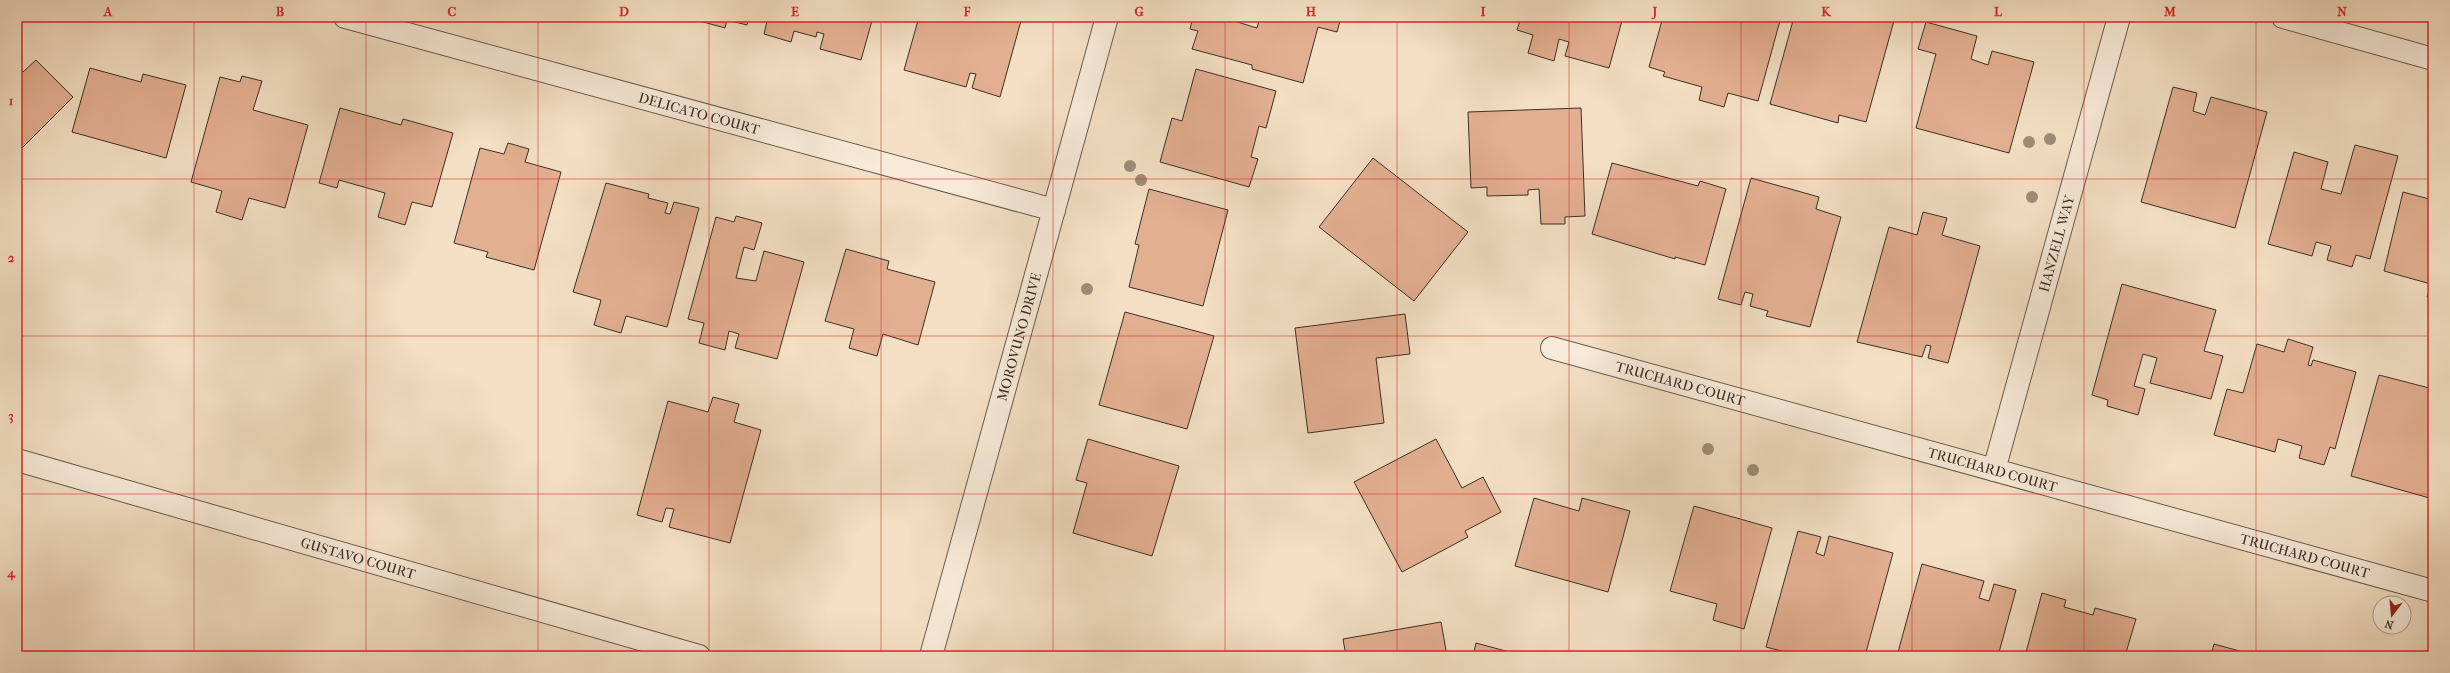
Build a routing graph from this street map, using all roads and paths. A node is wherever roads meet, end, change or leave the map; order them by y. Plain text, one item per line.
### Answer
1 (345, 17) edge
2 (1107, 17) edge
3 (2119, 17) edge
4 (2283, 17) edge
5 (2433, 58) edge
6 (1054, 210) junction
7 (1552, 348) dead end
8 (17, 460) edge
9 (1994, 470) junction
10 (2433, 591) edge
11 (699, 656) edge
12 (931, 656) edge

1 - 6 street, DELICATO COURT
2 - 6 street, MOROVUNO DRIVE
3 - 9 street, HANZELL WAY
4 - 5 street
6 - 12 street, MOROVUNO DRIVE
7 - 9 street, TRUCHARD COURT
8 - 11 street, GUSTAVO COURT
9 - 10 street, TRUCHARD COURT

